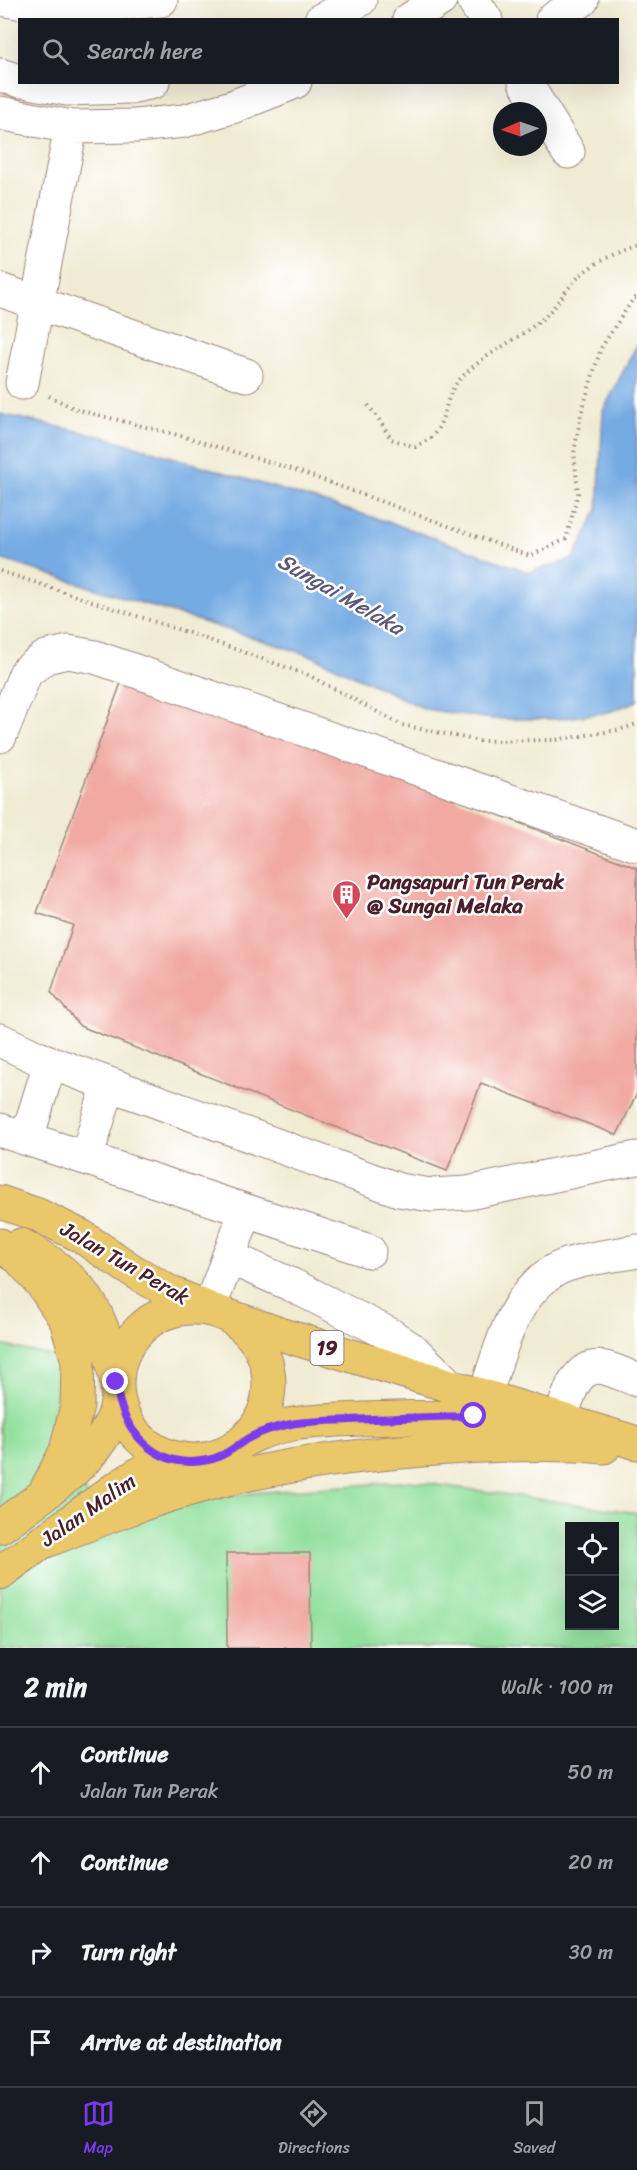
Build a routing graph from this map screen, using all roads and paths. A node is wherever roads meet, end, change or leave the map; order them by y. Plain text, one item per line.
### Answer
1 (6, 0) edge
2 (161, 0) edge
3 (360, 0) edge
4 (440, 0) edge
5 (474, 0) edge
6 (582, 0) edge
7 (325, 18) edge
8 (412, 18) edge
9 (485, 18) edge
10 (555, 18) edge
11 (0, 75) edge
12 (18, 80) edge
13 (40, 84) edge
14 (143, 84) edge
15 (290, 84) edge
16 (526, 84) edge
17 (0, 114) edge
18 (71, 128) junction
19 (568, 152) dead end
20 (637, 244) edge
21 (0, 290) edge
22 (637, 297) edge
23 (39, 302) junction
24 (246, 375) dead end
25 (22, 383) joint
26 (368, 405) dead end
27 (0, 571) edge
28 (637, 724) edge
29 (0, 736) edge
30 (637, 845) edge
31 (0, 1040) edge
32 (50, 1063) junction
33 (109, 1084) junction
34 (13, 1134) edge
35 (86, 1158) junction
36 (637, 1158) edge
37 (0, 1202) edge
38 (246, 1210) junction
39 (0, 1236) edge
40 (0, 1245) edge
41 (369, 1251) dead end
42 (637, 1251) edge
43 (228, 1257) junction
44 (209, 1309) junction
45 (637, 1380) edge
46 (447, 1383) junction
47 (117, 1391) junction
48 (485, 1395) junction
49 (560, 1420) junction
50 (249, 1438) junction
51 (637, 1443) edge
52 (637, 1449) edge
53 (183, 1461) junction
54 (44, 1494) junction
55 (0, 1527) edge
56 (41, 1543) junction
57 (0, 1573) edge

1 - 2 street
3 - 7 street
4 - 8 street
5 - 9 street
6 - 10 street
11 - 12 street
13 - 14 street
15 - 18 street
16 - 19 street
17 - 18 street
18 - 23 street
20 - 26 path
21 - 23 street
22 - 25 path
23 - 24 street
23 - 25 street
27 - 28 path
29 - 30 street
31 - 32 street
32 - 33 street
32 - 34 street
33 - 35 street
33 - 36 street
34 - 35 street
35 - 38 street
37 - 44 main road, Jalan Tun Perak
38 - 41 street
38 - 43 street
39 - 47 main road, Jalan Tun Perak
40 - 54 main road
42 - 48 street
43 - 44 street
43 - 46 street
44 - 46 main road, Jalan Tun Perak / 19
44 - 47 main road, 19
44 - 50 main road, 19
45 - 49 street
46 - 48 main road, Jalan Tun Perak / 19
47 - 53 main road, 19
47 - 54 main road, Jalan Malim / 19
48 - 49 main road, Jalan Tun Perak / 19
49 - 50 main road, Jalan Tun Perak / 19
49 - 51 main road, Jalan Tun Perak / 19
50 - 53 main road, 19
52 - 56 main road
53 - 56 main road, Jalan Malim / 19
54 - 55 main road, Jalan Malim / 19
56 - 57 main road, Jalan Malim / 19

